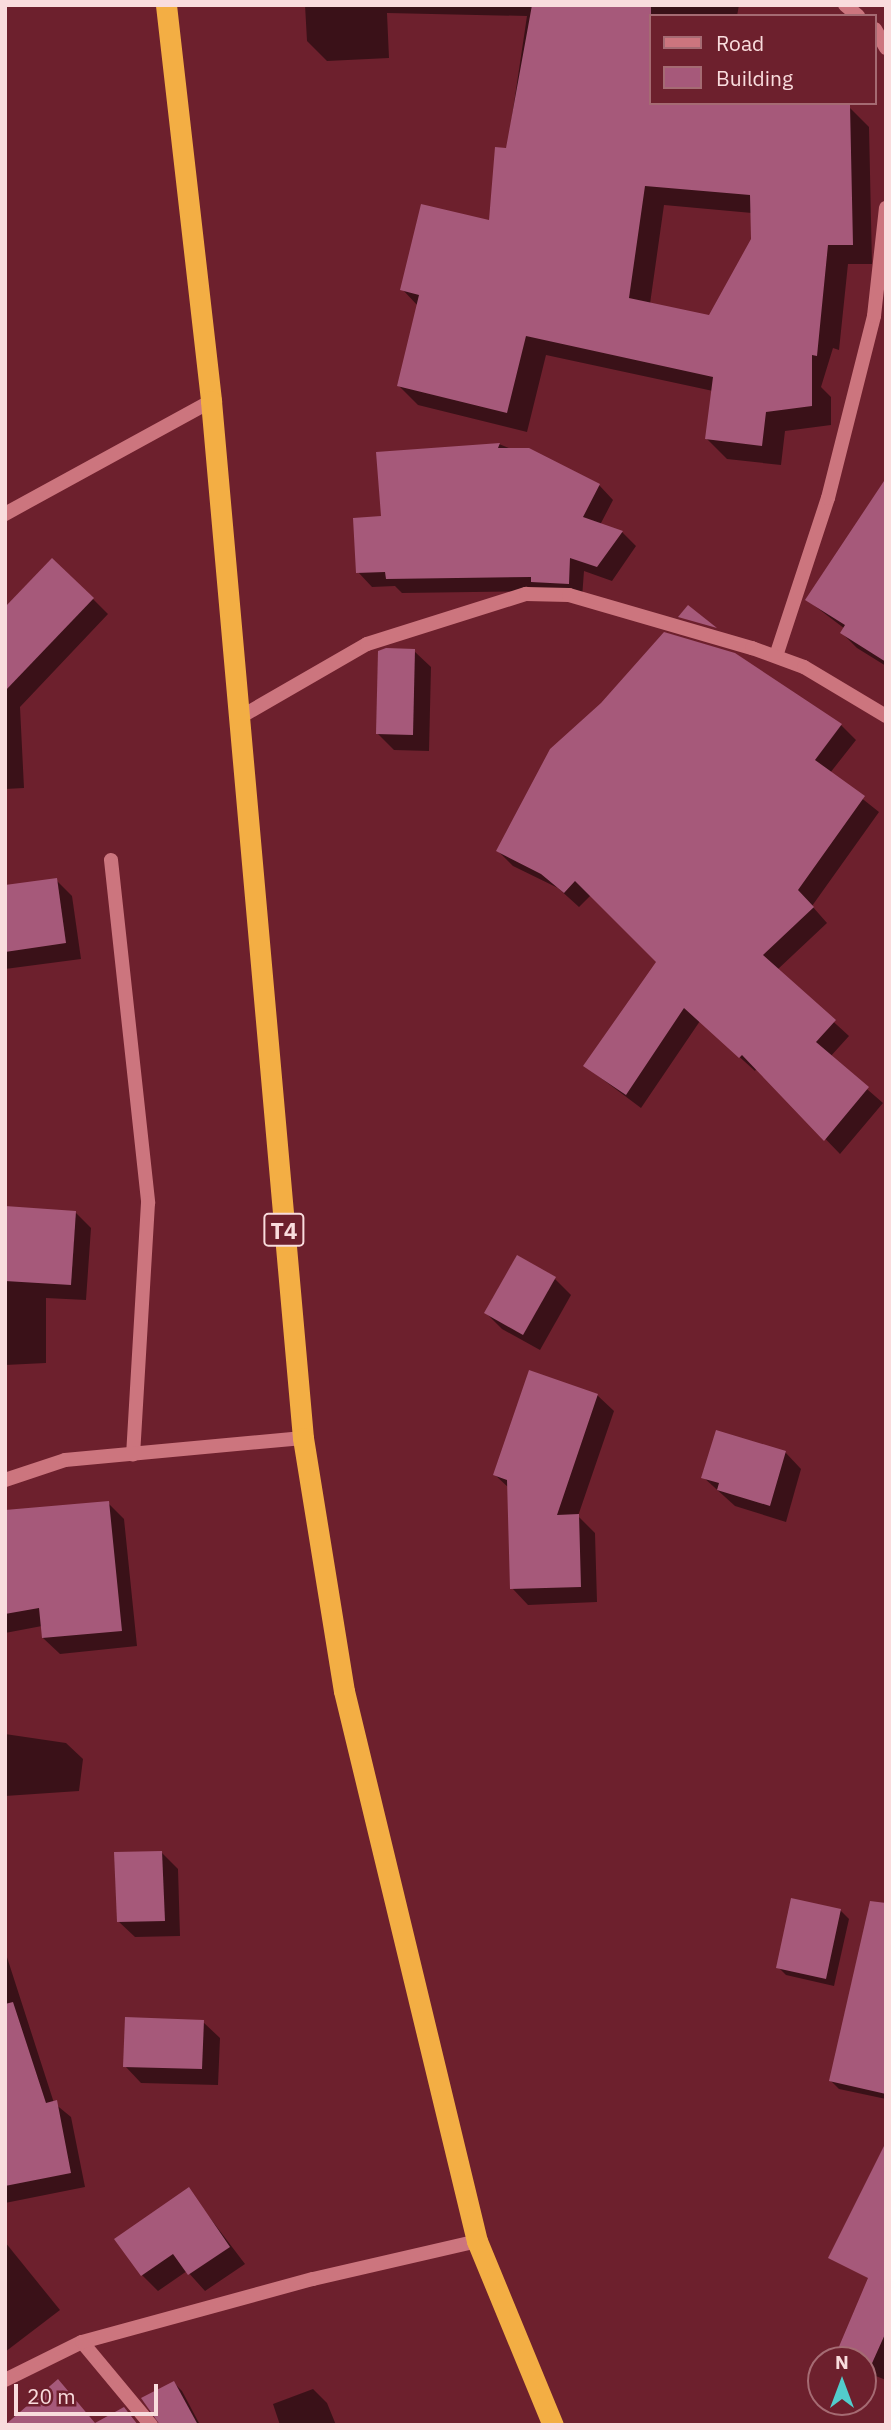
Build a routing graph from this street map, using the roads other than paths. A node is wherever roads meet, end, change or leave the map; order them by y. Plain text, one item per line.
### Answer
1 (166, 5) edge
2 (877, 32) edge
3 (886, 48) edge
4 (886, 208) edge
5 (211, 401) junction
6 (5, 514) edge
7 (776, 656) junction
8 (886, 716) edge
9 (237, 719) junction
10 (111, 860) dead end
11 (303, 1438) junction
12 (133, 1455) junction
13 (5, 1480) edge
14 (477, 2241) junction
15 (82, 2342) junction
16 (5, 2380) edge
17 (150, 2425) edge
18 (553, 2425) edge

1 - 5 highway, T4
2 - 3 street
4 - 7 street
5 - 6 street
5 - 9 highway, T4
7 - 8 street
7 - 9 street
9 - 11 highway, T4
10 - 12 street
11 - 12 street
11 - 14 highway, T4
12 - 13 street
14 - 15 street
14 - 18 highway, T4
15 - 16 street
15 - 17 street

